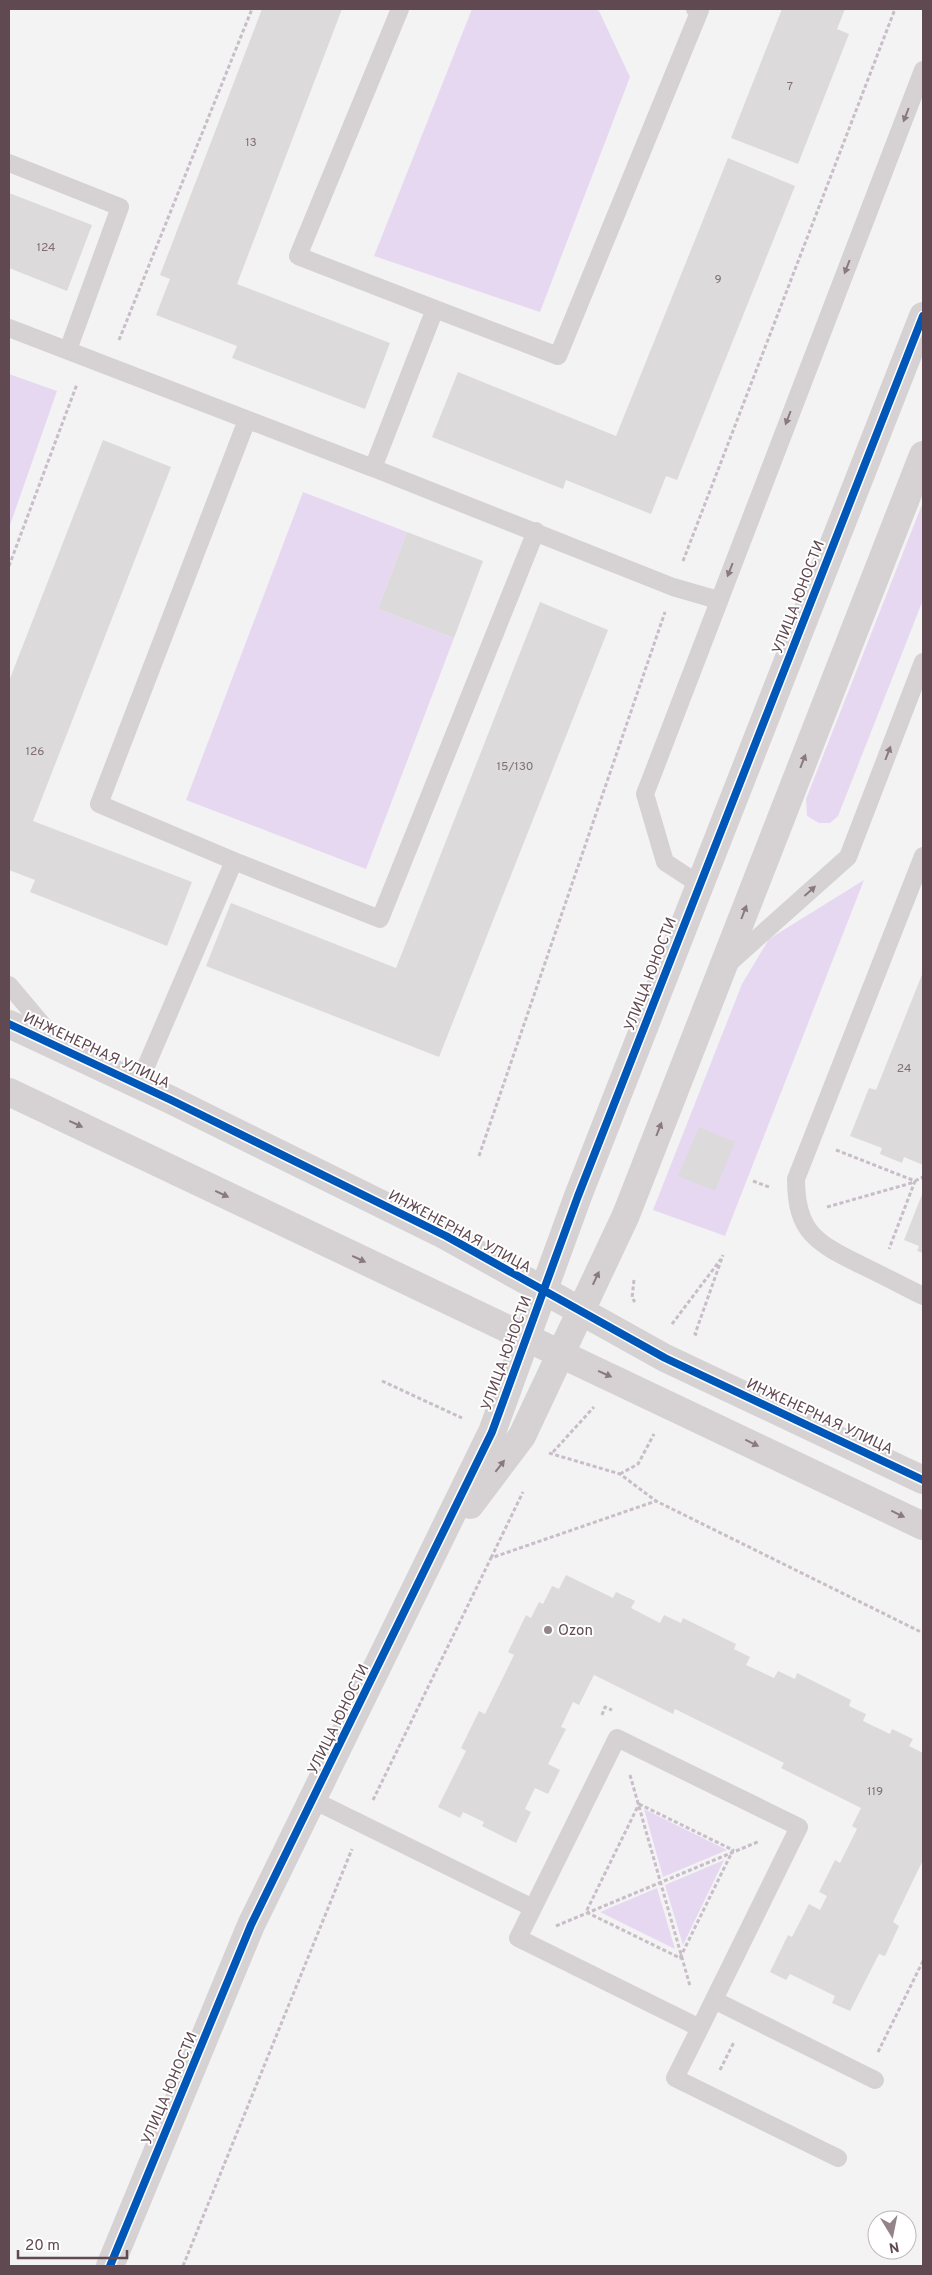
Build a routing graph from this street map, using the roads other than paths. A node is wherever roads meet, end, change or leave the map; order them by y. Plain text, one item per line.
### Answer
1 (400, 9) edge
2 (695, 9) edge
3 (923, 70) edge
4 (9, 163) edge
5 (435, 309) junction
6 (923, 316) edge
7 (9, 328) edge
8 (68, 350) junction
9 (247, 420) junction
10 (923, 455) edge
11 (373, 468) junction
12 (536, 531) junction
13 (718, 600) junction
14 (923, 662) edge
15 (923, 856) edge
16 (234, 861) junction
17 (700, 885) junction
18 (722, 970) junction
19 (9, 985) edge
20 (9, 1024) edge
21 (63, 1050) junction
22 (138, 1085) junction
23 (16, 1100) edge
24 (543, 1291) junction
25 (923, 1296) edge
26 (580, 1312) junction
27 (526, 1338) junction
28 (560, 1354) junction
29 (923, 1480) edge
30 (923, 1526) edge
31 (438, 1546) junction
32 (313, 1800) junction
33 (533, 1908) junction
34 (714, 2000) junction
35 (701, 2027) junction
36 (875, 2080) dead end
37 (838, 2158) dead end
38 (110, 2266) edge

1 - 5 lane
2 - 5 lane
3 -> 13 lane
4 - 8 lane
5 - 11 lane
6 - 17 street, УЛИЦА ЮНОСТИ
7 - 8 lane
8 - 9 lane
9 - 11 lane
9 - 16 lane
18 -> 10 street, УЛИЦА ЮНОСТИ
11 - 12 lane
12 - 13 lane
12 - 16 lane
13 - 17 lane
18 -> 14 lane
15 - 25 lane
16 - 22 lane
17 - 24 street, УЛИЦА ЮНОСТИ
26 -> 18 street, УЛИЦА ЮНОСТИ
19 - 21 lane
20 - 21 street, ИНЖЕНЕРНАЯ УЛИЦА
21 - 22 street, ИНЖЕНЕРНАЯ УЛИЦА
22 - 24 street, ИНЖЕНЕРНАЯ УЛИЦА
23 -> 27 street
24 - 26 street, ИНЖЕНЕРНАЯ УЛИЦА
24 - 27 street, УЛИЦА ЮНОСТИ
26 - 28 street, УЛИЦА ЮНОСТИ
26 - 29 street, ИНЖЕНЕРНАЯ УЛИЦА
27 - 28 street
27 - 31 street, УЛИЦА ЮНОСТИ
28 -> 30 street
31 -> 28 street, УЛИЦА ЮНОСТИ
31 - 32 street, УЛИЦА ЮНОСТИ
32 - 33 lane
32 - 38 street, УЛИЦА ЮНОСТИ
33 - 34 lane
33 - 35 lane
34 - 35 lane
34 - 36 lane
35 - 37 lane

